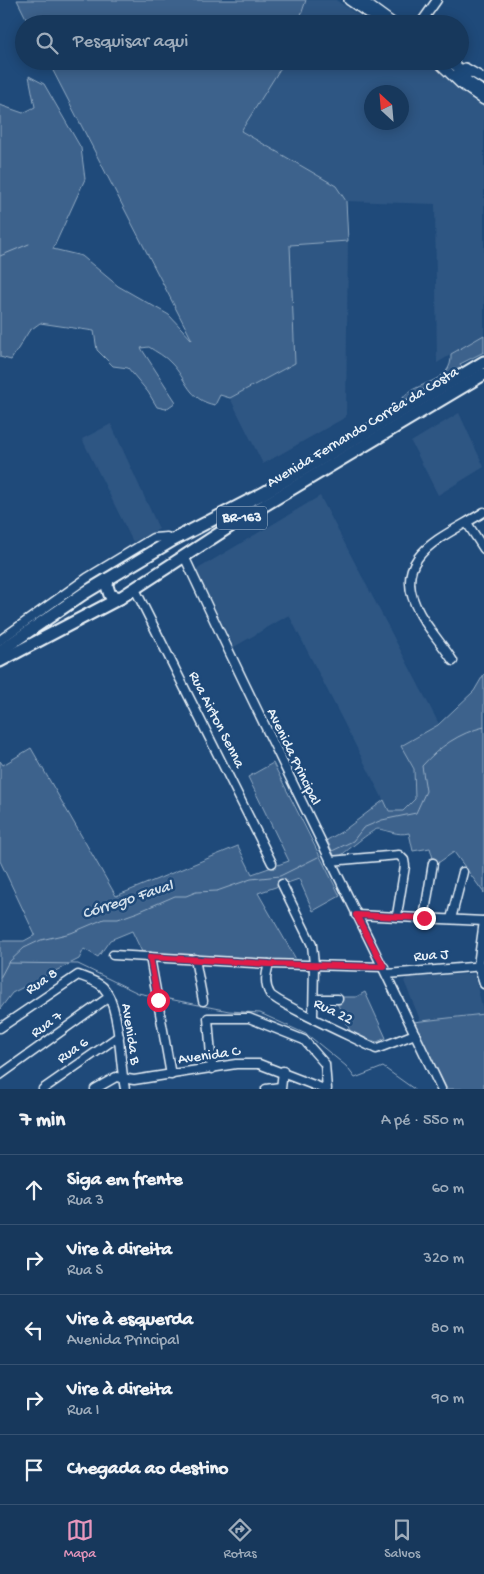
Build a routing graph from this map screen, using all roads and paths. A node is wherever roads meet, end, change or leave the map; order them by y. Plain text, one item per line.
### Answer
1 (348, 0) edge
2 (361, 0) edge
3 (437, 0) edge
4 (370, 15) edge
5 (382, 15) edge
6 (426, 15) edge
7 (446, 70) edge
8 (451, 70) edge
9 (463, 70) edge
10 (468, 70) edge
11 (484, 79) edge
12 (484, 85) edge
13 (484, 92) edge
14 (484, 100) edge
15 (484, 360) edge
16 (484, 374) edge
17 (484, 512) edge
18 (467, 522) junction
19 (173, 540) junction
20 (484, 549) edge
21 (184, 556) junction
22 (108, 579) junction
23 (135, 589) junction
24 (120, 598) junction
25 (53, 608) junction
26 (0, 640) edge
27 (0, 651) edge
28 (0, 661) edge
29 (453, 661) dead end
30 (330, 861) junction
31 (272, 863) dead end
32 (433, 863) dead end
33 (463, 872) dead end
34 (282, 884) dead end
35 (356, 915) junction
36 (397, 915) junction
37 (424, 918) junction
38 (451, 920) junction
39 (484, 921) edge
40 (113, 955) dead end
41 (150, 957) junction
42 (195, 959) junction
43 (269, 964) junction
44 (314, 964) junction
45 (481, 965) edge
46 (385, 970) junction
47 (484, 984) edge
48 (101, 985) joint
49 (109, 996) junction
50 (314, 999) junction
51 (338, 999) dead end
52 (203, 1001) dead end
53 (313, 1017) junction
54 (0, 1028) edge
55 (415, 1034) junction
56 (119, 1036) junction
57 (212, 1068) junction
58 (283, 1071) junction
59 (0, 1075) edge
60 (171, 1075) junction
61 (123, 1078) junction
62 (281, 1088) edge
63 (43, 1089) edge
64 (95, 1089) edge
65 (125, 1089) edge
66 (266, 1089) edge
67 (326, 1089) edge
68 (441, 1089) edge

1 - 4 main road
2 - 5 main road
3 - 6 street
7 - 14 main road
8 - 13 main road
9 - 12 main road
10 - 11 main road
15 - 19 highway, Avenida Fernando Corrêa da Costa / BR-163
16 - 21 highway, Avenida Fernando Corrêa da Costa / BR-163
17 - 18 street
18 - 20 street
18 - 29 street
19 - 21 highway
19 - 22 highway, Avenida Fernando Corrêa da Costa / BR-163
19 - 25 street
21 - 23 highway, Avenida Fernando Corrêa da Costa / BR-163
21 - 30 street, Avenida Principal
22 - 24 highway
22 - 25 highway, Avenida Fernando Corrêa da Costa / BR-163
23 - 24 highway, Avenida Fernando Corrêa da Costa / BR-163
23 - 31 street, Rua Airton Senna
24 - 28 highway, Avenida Fernando Corrêa da Costa / BR-163
25 - 26 street
25 - 27 highway, Avenida Fernando Corrêa da Costa / BR-163
30 - 35 street, Avenida Principal
30 - 36 street
32 - 37 street
33 - 38 street
34 - 44 street
35 - 36 street
35 - 46 street, Avenida Principal
36 - 37 street
37 - 38 street
38 - 39 street
39 - 45 street
40 - 41 street, Rua J
41 - 42 street, Rua J
41 - 60 street
42 - 43 street, Rua J
42 - 52 street
43 - 44 street, Rua J
43 - 53 street, Rua 22
44 - 46 street, Rua J
44 - 50 street
45 - 46 street, Rua J
45 - 47 street
46 - 55 street, Avenida Principal
48 - 49 street, Avenida B
48 - 54 street, Rua 8
49 - 56 street, Avenida B
49 - 59 street, Rua 7
50 - 51 street
50 - 53 street
53 - 55 street, Rua 22
55 - 68 street, Avenida Principal
56 - 61 street, Avenida B
56 - 63 street, Rua 6
57 - 58 street, Avenida C
57 - 60 street, Avenida C
57 - 67 street
58 - 62 street
58 - 67 street, Avenida C
60 - 61 street, Avenida C
61 - 64 street, Avenida C
61 - 65 street, Avenida B
62 - 66 street

